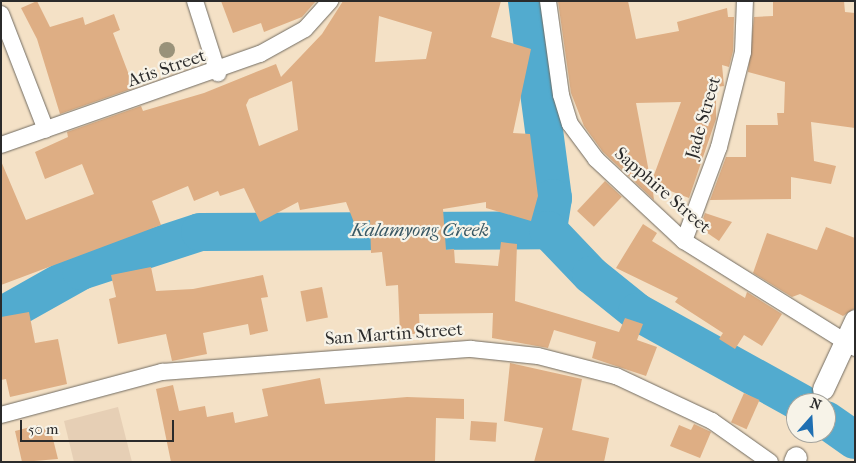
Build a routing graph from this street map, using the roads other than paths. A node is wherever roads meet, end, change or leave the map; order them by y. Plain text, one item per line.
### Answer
1 (196, 1) edge
2 (330, 1) edge
3 (548, 1) edge
4 (745, 1) edge
5 (1, 14) edge
6 (218, 73) junction
7 (46, 130) junction
8 (1, 145) edge
9 (684, 241) junction
10 (855, 320) edge
11 (849, 346) edge
12 (823, 389) dead end
13 (1, 415) edge
14 (770, 462) edge

1 - 6 street
2 - 6 street, Atis Street
3 - 9 street, Sapphire Street
4 - 9 street, Jade Street
5 - 7 street
6 - 7 street, Atis Street
7 - 8 street, Atis Street
9 - 11 street, Sapphire Street
10 - 11 street
11 - 12 street
13 - 14 street, San Martin Street

